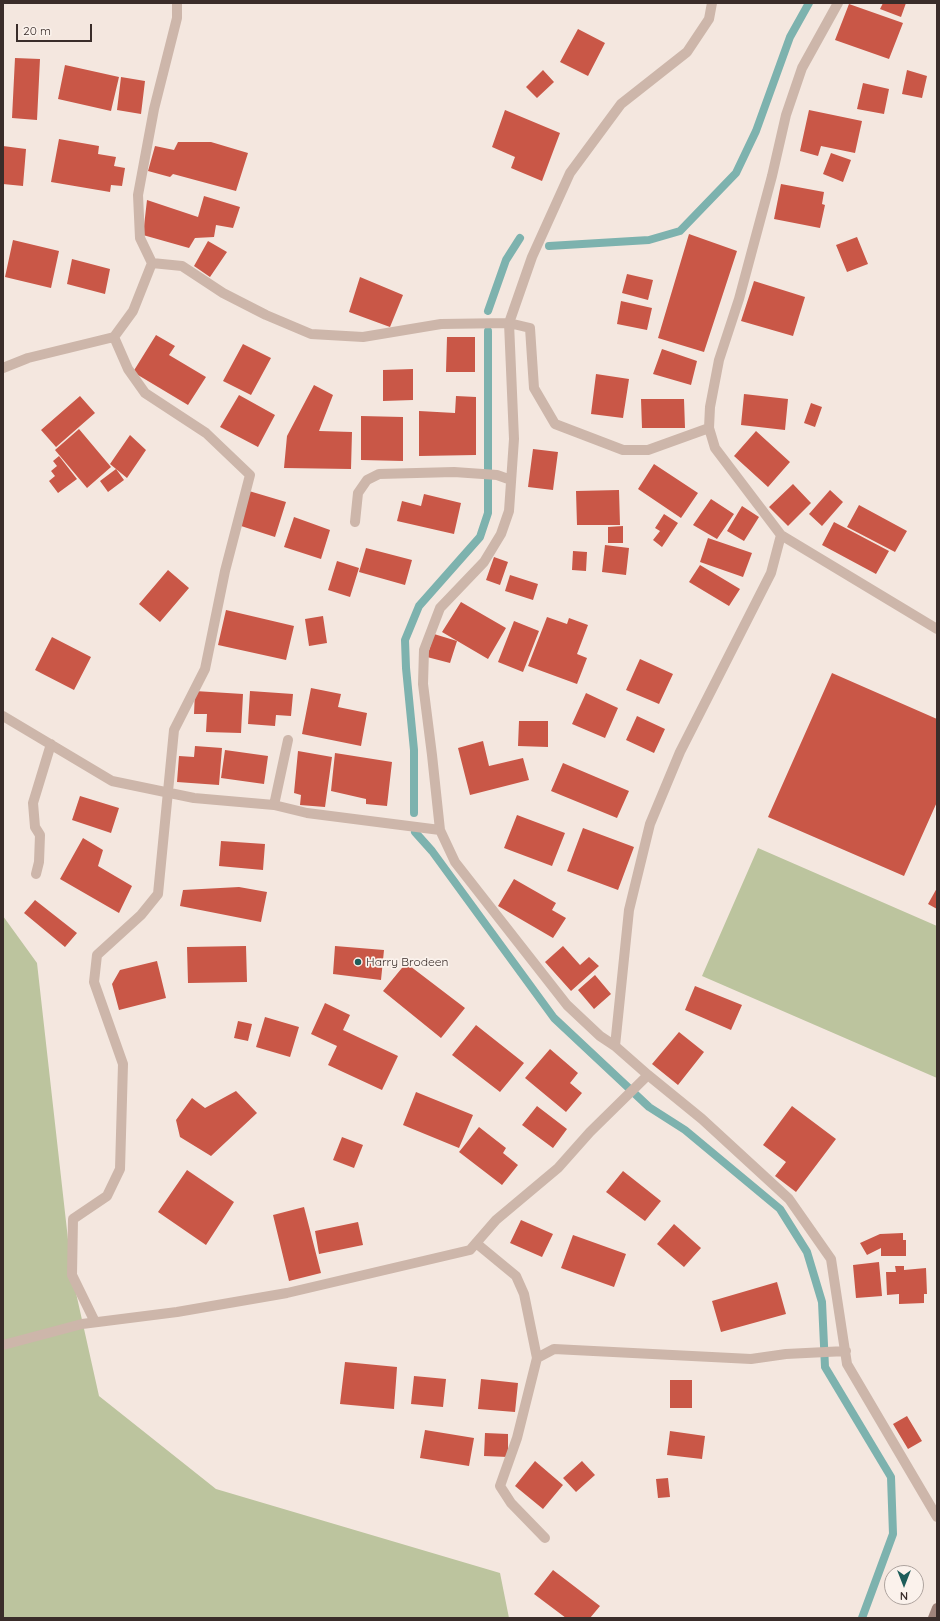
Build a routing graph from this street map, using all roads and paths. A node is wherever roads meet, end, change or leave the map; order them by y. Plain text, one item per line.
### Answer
1 (176, 3) edge
2 (712, 3) edge
3 (838, 3) edge
4 (152, 263) junction
5 (509, 323) junction
6 (114, 337) junction
7 (3, 368) edge
8 (709, 428) junction
9 (511, 480) junction
10 (355, 522) dead end
11 (781, 535) junction
12 (937, 629) edge
13 (3, 716) edge
14 (288, 740) dead end
15 (50, 744) junction
16 (168, 793) junction
17 (274, 805) junction
18 (440, 830) junction
19 (36, 874) dead end
20 (615, 1046) junction
21 (648, 1076) junction
22 (476, 1243) junction
23 (95, 1322) junction
24 (3, 1345) edge
25 (843, 1351) junction
26 (537, 1358) junction
27 (937, 1517) edge
28 (545, 1538) dead end
29 (937, 1608) edge
30 (933, 1618) edge

1 - 4 street
2 - 5 street
3 - 8 street
4 - 5 street
4 - 6 street
5 - 8 street
5 - 9 street
6 - 7 street
6 - 16 street
8 - 11 street
9 - 10 street
9 - 18 street
11 - 12 street
11 - 20 street
13 - 15 street
14 - 17 street
15 - 16 street
15 - 19 street
16 - 17 street
16 - 23 street
17 - 18 street
18 - 20 street
20 - 21 street
21 - 22 street
21 - 25 street
22 - 23 street
22 - 26 street
23 - 24 street
25 - 26 street
25 - 27 street
26 - 28 street
29 - 30 main road

